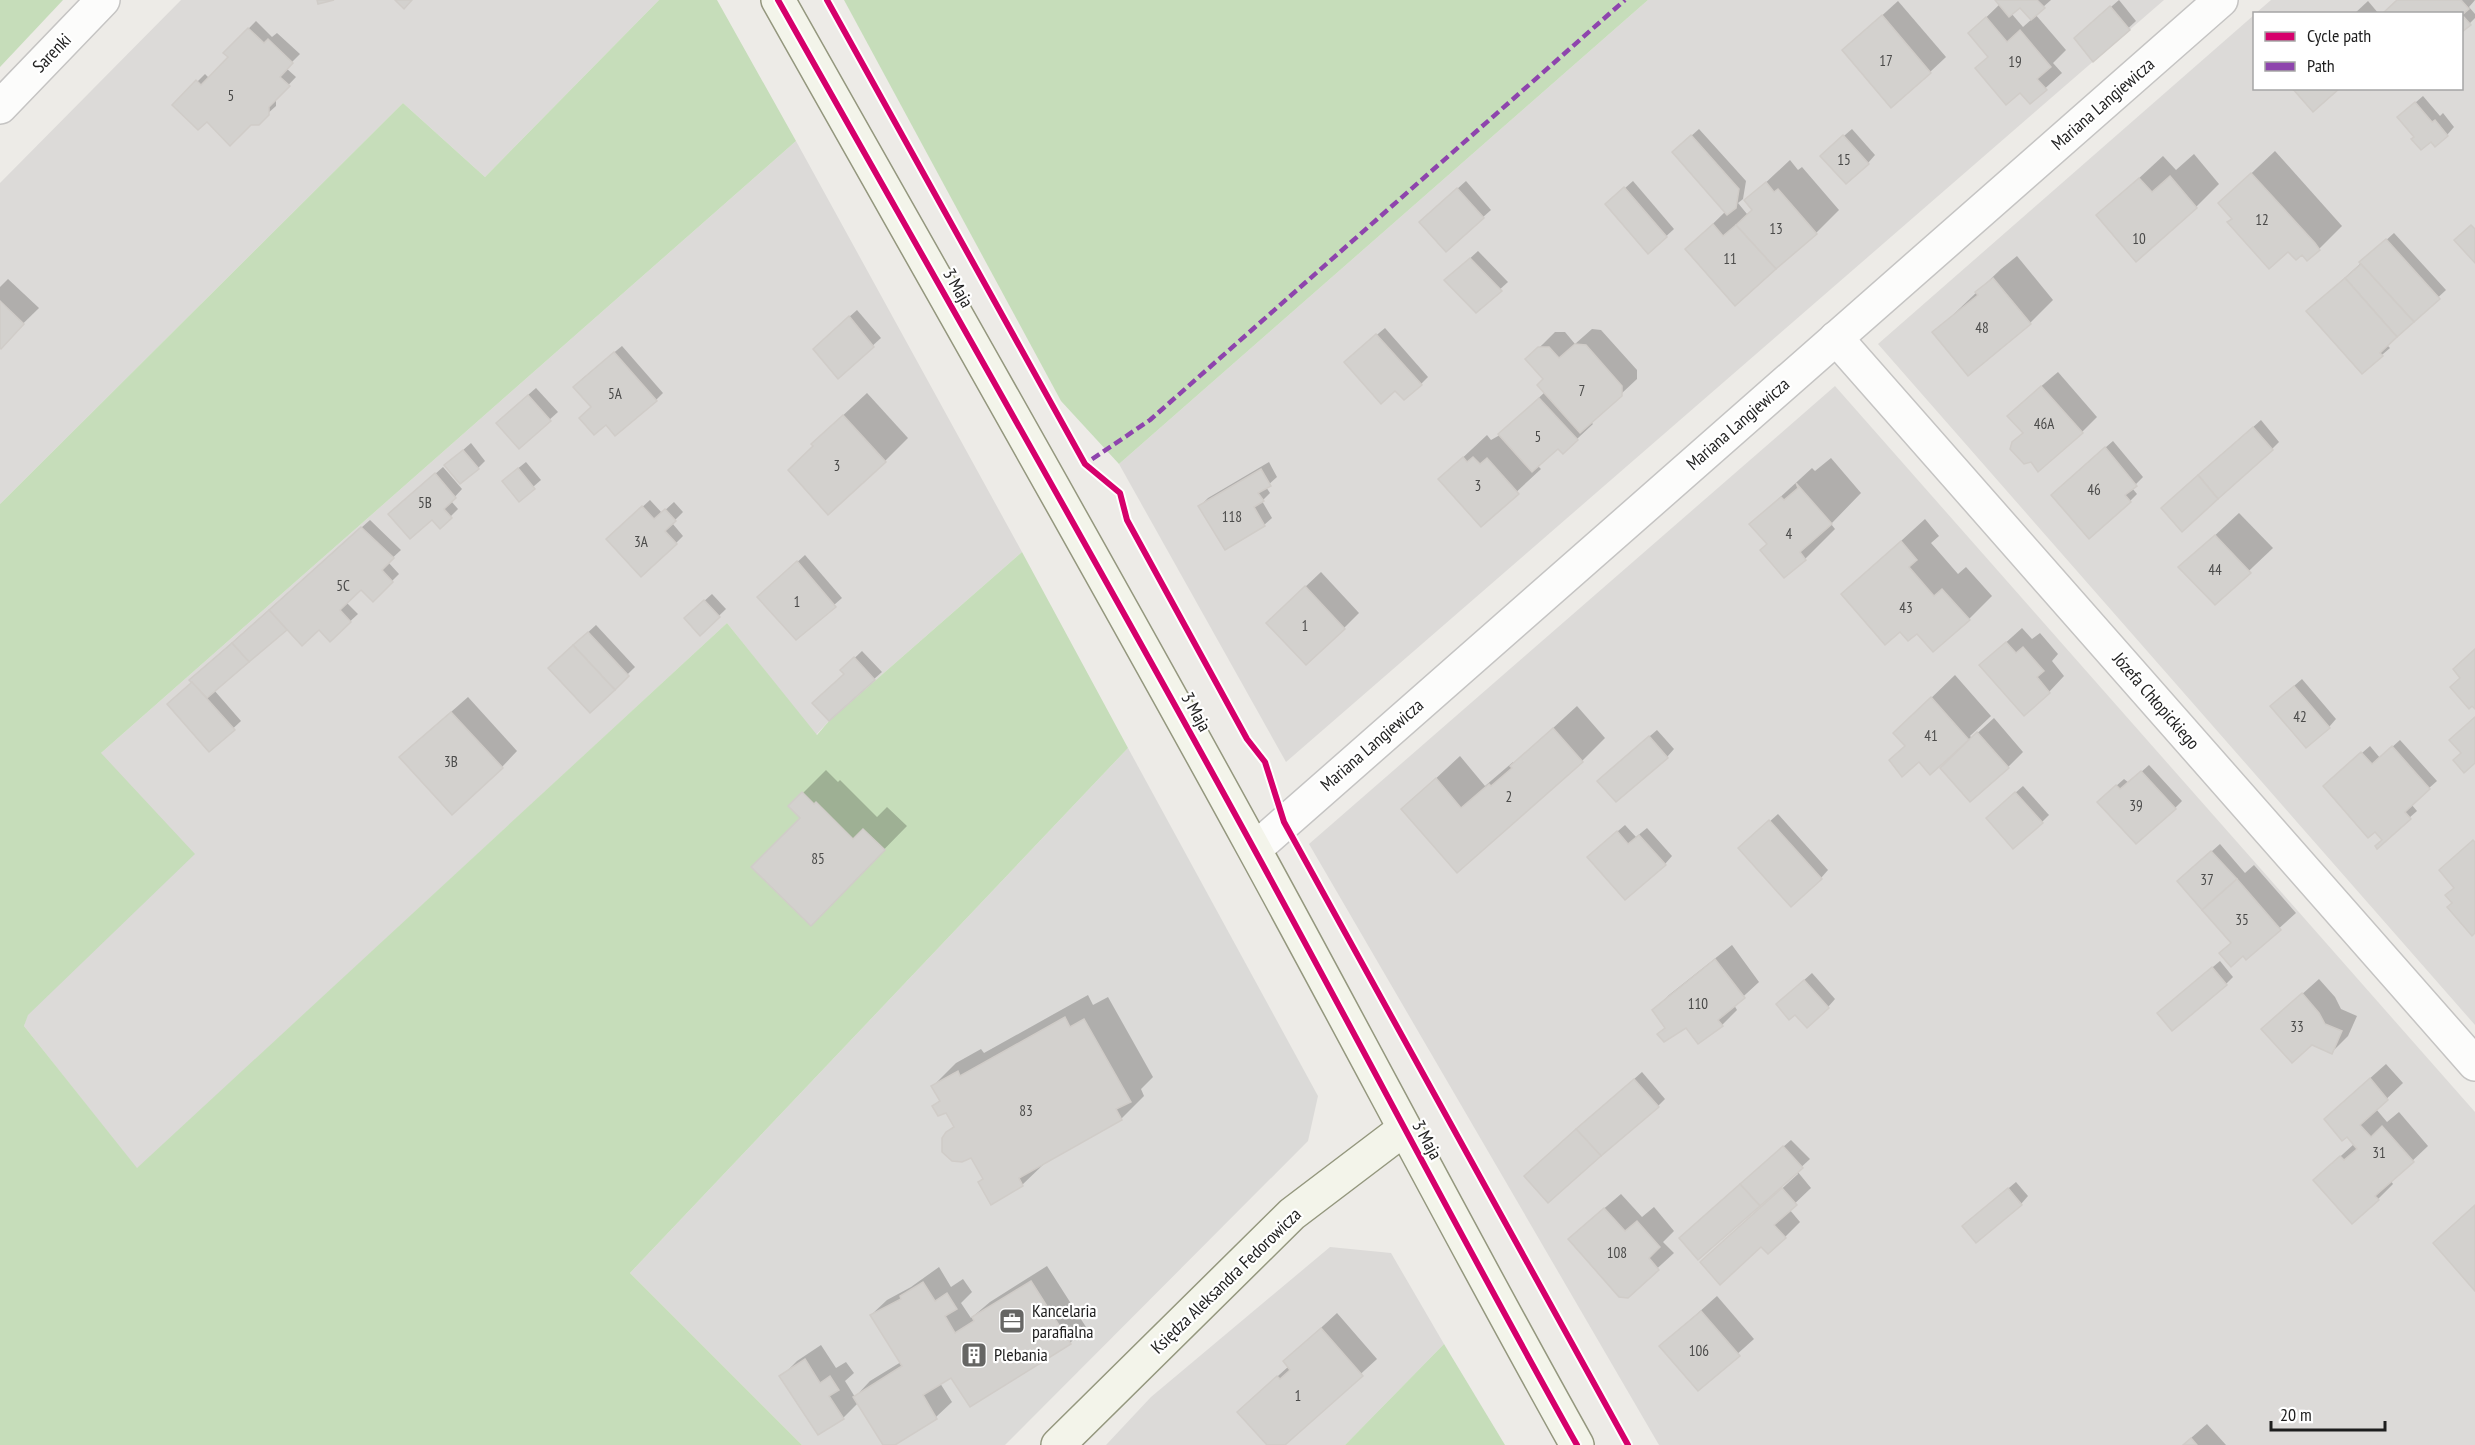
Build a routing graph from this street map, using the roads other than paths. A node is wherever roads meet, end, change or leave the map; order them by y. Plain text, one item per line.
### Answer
1 (103, 0) edge
2 (778, 0) edge
3 (2221, 0) edge
4 (0, 107) edge
5 (1836, 338) junction
6 (1255, 849) junction
7 (2475, 1064) edge
8 (1404, 1129) junction
9 (1058, 1445) edge
10 (1577, 1445) edge

1 - 4 street, Sarenki
2 - 6 street, 3 Maja
3 - 5 street, Mariana Langiewicza
5 - 6 street, Mariana Langiewicza
5 - 7 street, Józefa Chłopickiego
6 - 8 street, 3 Maja
8 - 9 street, Księdza Aleksandra Fedorowicza
8 - 10 street, 3 Maja

